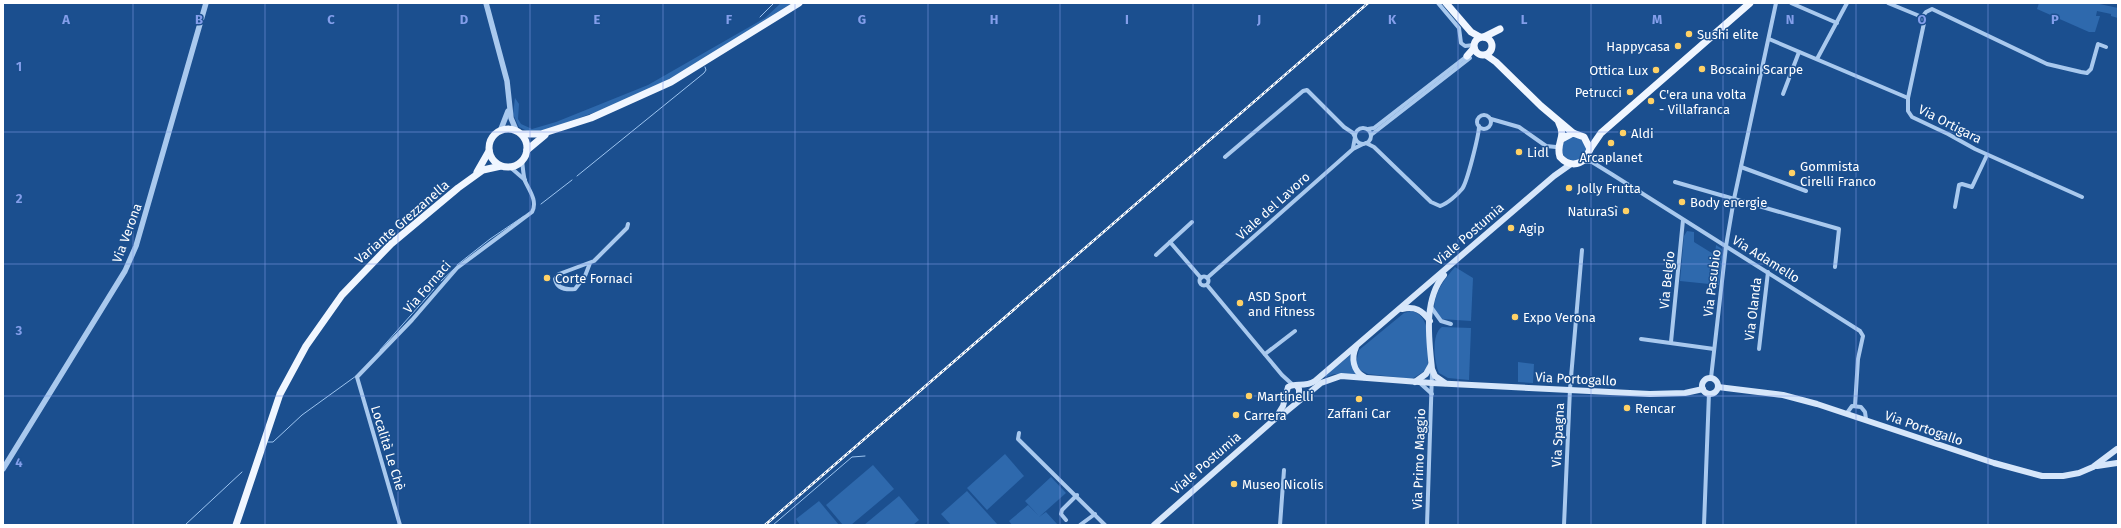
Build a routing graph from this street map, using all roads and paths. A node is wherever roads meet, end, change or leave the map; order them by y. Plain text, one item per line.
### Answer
1 (206, 3) edge
2 (486, 3) edge
3 (799, 3) edge
4 (1438, 3) edge
5 (1446, 3) edge
6 (1744, 3) edge
7 (1750, 3) edge
8 (1776, 3) edge
9 (1790, 3) edge
10 (1847, 3) edge
11 (1890, 3) edge
12 (1736, 15) junction
13 (1922, 17) junction
14 (1837, 23) junction
15 (1769, 39) junction
16 (1477, 42) junction
17 (2106, 47) dead end
18 (1487, 51) junction
19 (1799, 52) junction
20 (1469, 57) junction
21 (1817, 59) junction
22 (1783, 94) dead end
23 (1908, 98) junction
24 (509, 107) junction
25 (1491, 122) junction
26 (1560, 123) junction
27 (1479, 126) junction
28 (501, 129) junction
29 (1368, 129) junction
30 (1485, 129) junction
31 (1348, 130) junction
32 (1358, 130) junction
33 (519, 132) junction
34 (551, 132) junction
35 (1601, 132) junction
36 (1574, 133) junction
37 (1371, 136) junction
38 (1478, 136) junction
39 (1355, 137) junction
40 (1584, 137) junction
41 (1560, 142) junction
42 (1364, 144) junction
43 (1374, 147) junction
44 (1353, 149) junction
45 (1590, 149) junction
46 (527, 150) junction
47 (489, 151) junction
48 (1987, 154) junction
49 (1225, 157) dead end
50 (1560, 157) junction
51 (522, 161) junction
52 (1582, 162) junction
53 (1571, 164) junction
54 (1597, 164) junction
55 (501, 166) junction
56 (510, 167) junction
57 (1741, 167) junction
58 (473, 176) junction
59 (1554, 176) junction
60 (525, 180) junction
61 (1675, 182) dead end
62 (1806, 191) dead end
63 (2082, 197) dead end
64 (1734, 199) junction
65 (1955, 207) dead end
66 (1683, 220) junction
67 (1192, 222) dead end
68 (628, 224) dead end
69 (1170, 242) junction
70 (1726, 246) junction
71 (1582, 250) dead end
72 (1156, 255) dead end
73 (590, 263) junction
74 (1454, 263) junction
75 (1835, 267) dead end
76 (1768, 272) junction
77 (1201, 278) junction
78 (1207, 278) junction
79 (1207, 285) junction
80 (1430, 306) junction
81 (1400, 310) junction
82 (1430, 322) junction
83 (1450, 324) dead end
84 (1295, 331) dead end
85 (1641, 339) dead end
86 (1671, 342) junction
87 (1357, 346) junction
88 (1714, 349) junction
89 (1759, 349) dead end
90 (1265, 354) junction
91 (1431, 366) junction
92 (1282, 375) junction
93 (357, 377) joint
94 (1365, 377) junction
95 (1711, 378) junction
96 (1415, 382) junction
97 (1432, 383) junction
98 (1446, 384) junction
99 (1295, 386) junction
100 (1718, 387) junction
101 (1570, 389) junction
102 (1703, 389) junction
103 (1310, 391) junction
104 (1286, 392) junction
105 (1709, 393) junction
106 (1432, 394) junction
107 (1297, 397) junction
108 (1855, 406) junction
109 (1847, 413) junction
110 (1275, 419) junction
111 (1866, 420) junction
112 (1019, 432) dead end
113 (2117, 449) edge
114 (2117, 464) edge
115 (2093, 468) junction
116 (3, 469) edge
117 (1284, 470) dead end
118 (1077, 496) junction
119 (1095, 514) junction
120 (1066, 520) dead end
121 (236, 525) edge
122 (400, 525) edge
123 (1080, 525) edge
124 (1106, 525) edge
125 (1154, 525) edge
126 (1280, 525) edge
127 (1427, 525) edge
128 (1564, 525) edge
129 (1704, 525) edge

1 - 116 street, Via Verona
2 - 24 street
3 - 34 main road
4 - 16 street
5 - 16 main road
6 - 12 main road
7 - 12 main road
8 - 15 street, Via Pasubio
9 - 14 street
10 - 14 street
11 - 13 street
12 - 35 main road
13 - 17 street
13 - 23 street
14 - 21 street
15 - 19 street, Via Ortigara
15 - 57 street, Via Pasubio
16 - 18 main road
16 - 18 main road
16 - 18 main road
16 - 20 main road
18 - 20 main road
18 - 26 main road
19 - 21 street, Via Ortigara
19 - 22 street
20 - 29 street
20 - 37 street
21 - 23 street, Via Ortigara
23 - 48 street, Via Ortigara
24 - 28 street
24 - 33 street
25 - 27 street
25 - 30 street
25 - 41 street
26 - 36 main road
26 - 41 main road
27 - 30 street
27 - 38 street
28 - 33 main road
28 - 47 main road, Variante Grezzanella
29 - 32 street
29 - 37 street
30 - 38 street
31 - 32 street
31 - 39 street
31 - 49 street
32 - 39 street
33 - 34 main road
33 - 46 main road
34 - 46 main road
35 - 40 main road
35 - 45 main road
36 - 40 main road
36 - 41 main road
37 - 42 street
37 - 43 street
38 - 43 street
39 - 42 street
39 - 44 street
40 - 45 main road
41 - 50 main road
42 - 43 street
42 - 44 street, Viale del Lavoro
44 - 78 street, Viale del Lavoro
45 - 52 main road
45 - 54 street
46 - 51 main road
47 - 55 main road
47 - 58 main road, Variante Grezzanella
48 - 63 street, Via Ortigara
48 - 65 street
50 - 53 main road
50 - 59 main road
51 - 56 main road
51 - 60 street, Via Fornaci
52 - 53 main road
52 - 54 street, Via Adamello
53 - 59 main road, Viale Postumia
54 - 66 street, Via Adamello
55 - 56 main road, Variante Grezzanella
55 - 58 main road, Variante Grezzanella
56 - 60 street, Via Fornaci
57 - 62 street
57 - 64 street, Via Pasubio
58 - 121 main road, Variante Grezzanella
59 - 74 main road, Viale Postumia
60 - 93 street, Via Fornaci
61 - 64 street
64 - 70 street, Via Pasubio
64 - 75 street
66 - 70 street, Via Adamello
66 - 86 street, Via Belgio
67 - 69 street
68 - 73 street
69 - 72 street
69 - 77 street
70 - 76 street, Via Adamello
70 - 88 street, Via Pasubio
71 - 101 street, Via Spagna
73 - 73 street
74 - 80 main road
74 - 81 main road, Viale Postumia
76 - 89 street, Via Olanda
76 - 108 street, Via Adamello
77 - 78 street
77 - 79 street
78 - 79 street
79 - 90 street
80 - 82 main road
80 - 83 street
81 - 82 main road
81 - 87 main road, Viale Postumia
82 - 91 main road, Via Primo Maggio
84 - 90 street
85 - 86 street
86 - 88 street
87 - 94 main road
87 - 99 main road, Viale Postumia
88 - 95 street, Via Pasubio
90 - 92 street
91 - 96 main road
91 - 97 street, Via Primo Maggio
91 - 98 main road
92 - 99 street
92 - 104 street
93 - 122 street, Località Le Chè
94 - 96 main road, Via Primo Maggio
94 - 103 main road, Via Primo Maggio
95 - 100 main road
95 - 102 main road
96 - 97 main road, Via Portogallo
96 - 106 street, Via Primo Maggio
97 - 98 main road, Via Portogallo
97 - 106 street, Via Primo Maggio
98 - 101 main road, Via Portogallo
98 - 106 street, Via Primo Maggio
99 - 104 main road, Viale Postumia
99 - 107 main road
100 - 105 main road
100 - 109 main road, Via Portogallo
101 - 102 main road, Via Portogallo
101 - 128 street, Via Spagna
102 - 105 main road
103 - 107 main road, Viale Postumia
103 - 110 main road, Viale Postumia
104 - 107 main road
104 - 110 main road, Viale Postumia
105 - 129 street
106 - 127 street, Via Primo Maggio
107 - 110 main road, Viale Postumia
108 - 109 street
108 - 111 street
109 - 111 main road, Via Portogallo
110 - 125 main road, Viale Postumia
111 - 115 main road, Via Portogallo
112 - 118 street
113 - 114 main road
113 - 115 main road, Via Portogallo
114 - 115 main road
117 - 126 street
118 - 119 street
118 - 120 street
119 - 123 street
119 - 124 street

